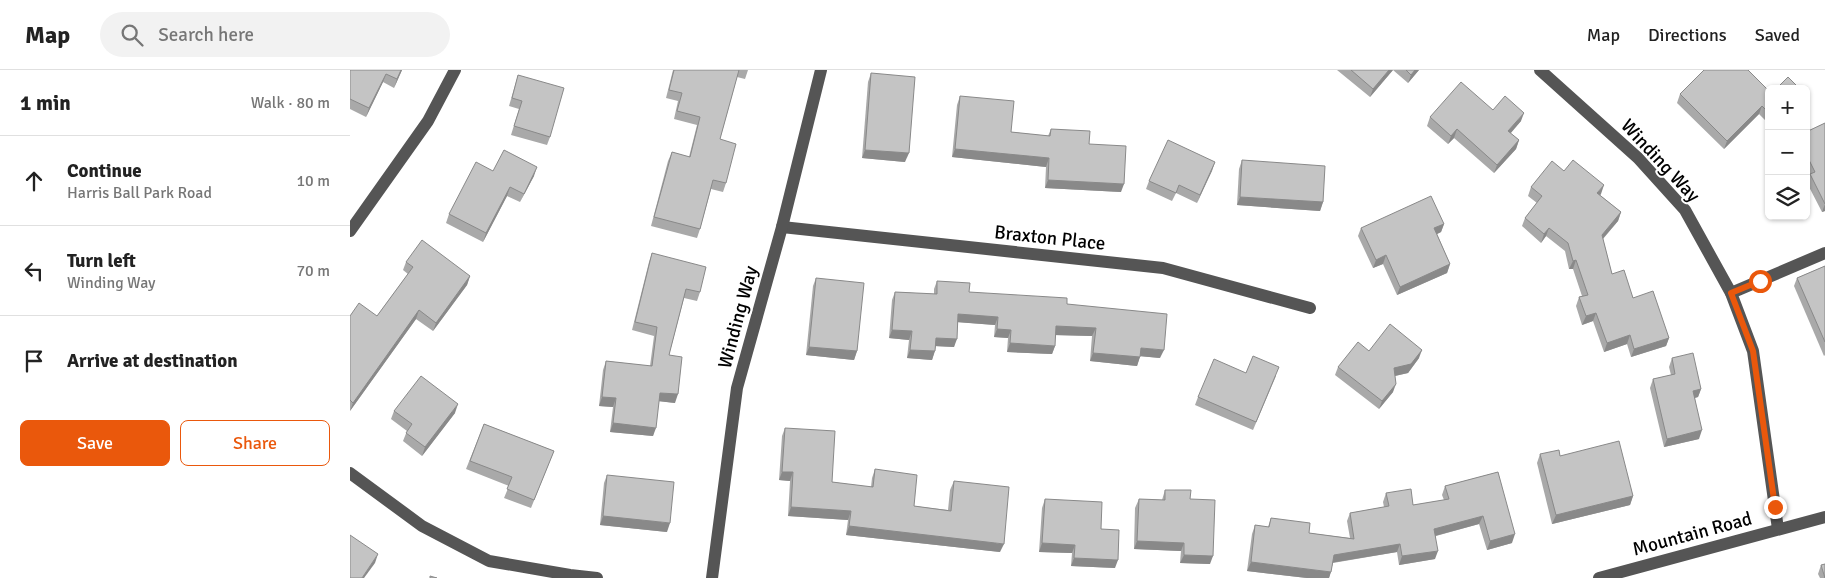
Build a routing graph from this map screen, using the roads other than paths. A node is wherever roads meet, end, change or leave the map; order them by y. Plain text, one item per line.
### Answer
1 (455, 70) edge
2 (821, 70) edge
3 (1540, 70) edge
4 (782, 227) junction
5 (350, 231) edge
6 (1825, 253) edge
7 (1731, 293) junction
8 (1310, 308) dead end
9 (350, 473) edge
10 (1825, 517) edge
11 (1778, 529) junction
12 (597, 578) edge
13 (712, 578) edge
14 (1598, 578) edge

1 - 5 street
2 - 4 street, Winding Way
3 - 7 street, Winding Way
4 - 8 street, Braxton Place
4 - 13 street, Winding Way
6 - 7 street
7 - 11 street, Winding Way
9 - 12 street
10 - 11 street, Mountain Road
11 - 14 street, Mountain Road

